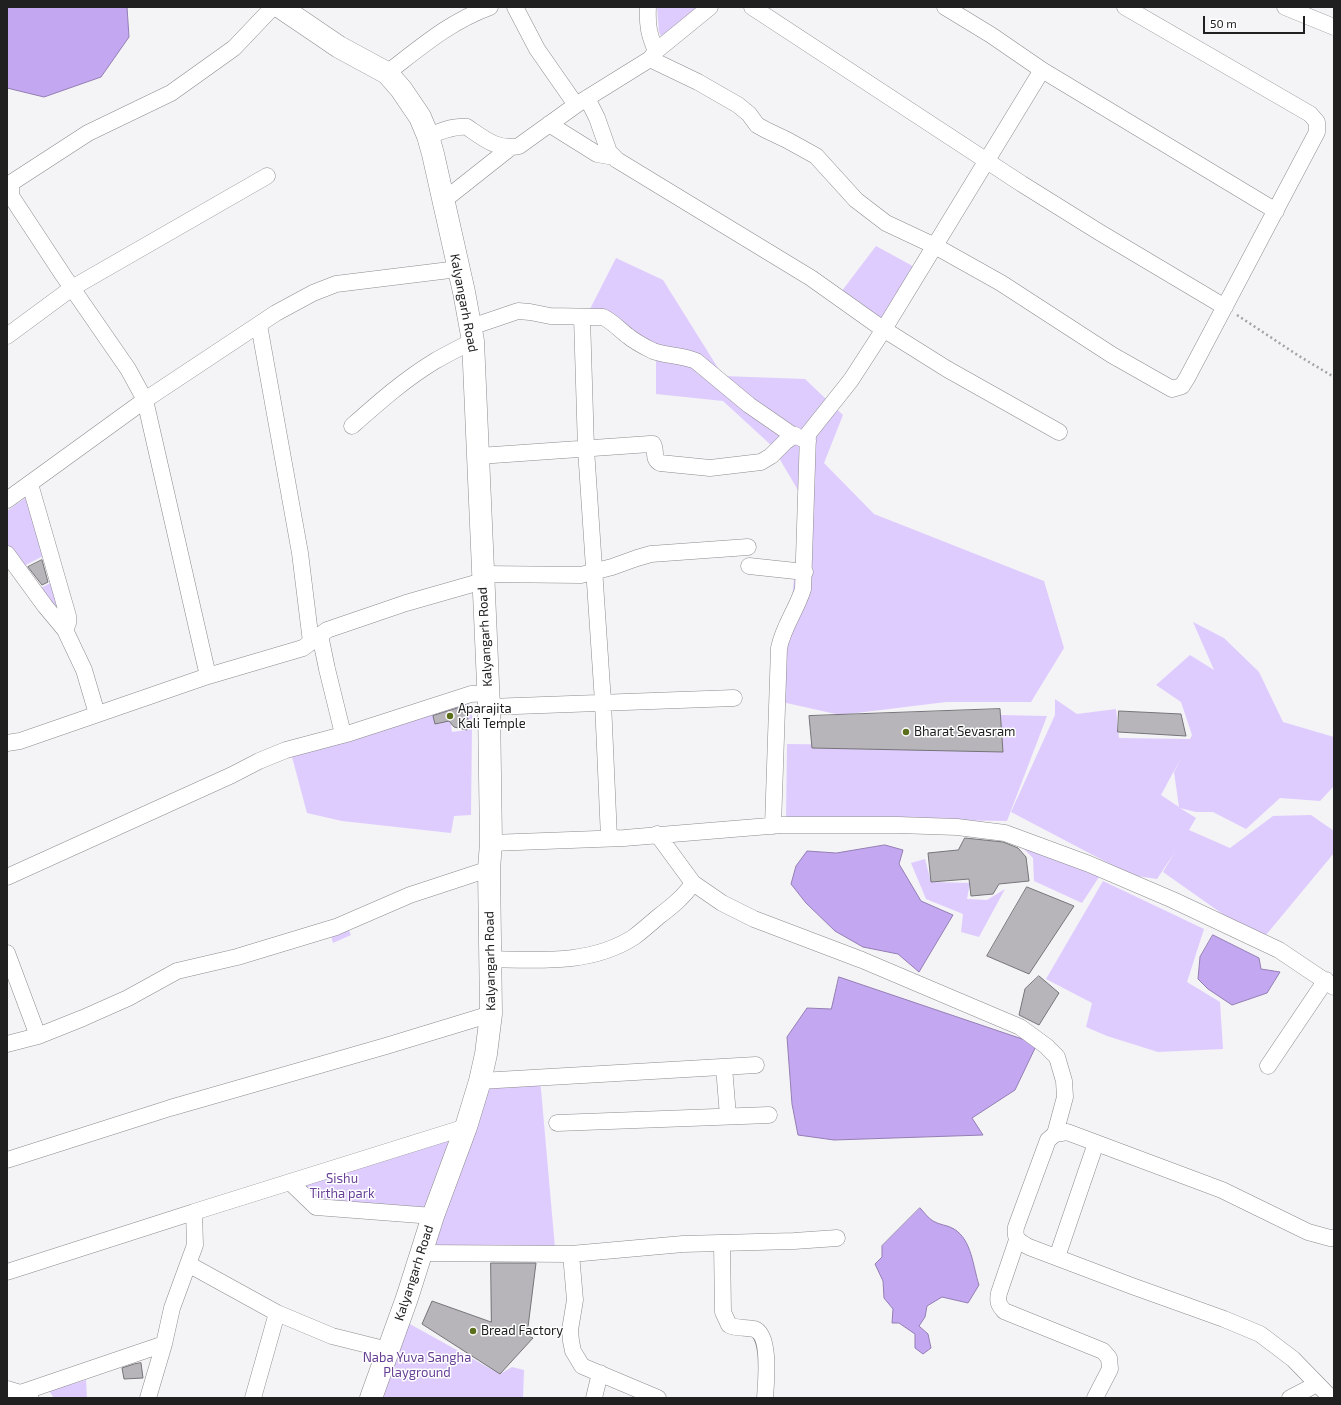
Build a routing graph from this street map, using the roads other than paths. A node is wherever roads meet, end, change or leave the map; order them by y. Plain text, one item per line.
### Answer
1 (273, 7) edge
2 (280, 7) edge
3 (490, 7) edge
4 (515, 7) edge
5 (648, 7) edge
6 (710, 7) edge
7 (752, 7) edge
8 (946, 7) edge
9 (1124, 7) edge
10 (1287, 7) edge
11 (1334, 27) edge
12 (653, 55) junction
13 (1042, 70) junction
14 (387, 73) junction
15 (581, 102) junction
16 (549, 124) junction
17 (428, 136) junction
18 (510, 148) junction
19 (614, 157) junction
20 (987, 161) junction
21 (267, 176) dead end
22 (9, 194) edge
23 (443, 201) junction
24 (1276, 210) junction
25 (935, 246) junction
26 (458, 269) junction
27 (72, 288) junction
28 (1225, 307) junction
29 (582, 317) junction
30 (259, 324) junction
31 (884, 329) junction
32 (472, 334) junction
33 (7, 336) edge
34 (145, 400) junction
35 (352, 426) dead end
36 (1059, 432) dead end
37 (801, 438) junction
38 (586, 449) junction
39 (479, 456) junction
40 (30, 484) junction
41 (7, 500) edge
42 (748, 547) dead end
43 (7, 554) edge
44 (749, 566) dead end
45 (594, 572) junction
46 (805, 572) junction
47 (483, 577) junction
48 (65, 630) junction
49 (316, 638) junction
50 (208, 676) junction
51 (734, 698) dead end
52 (488, 700) junction
53 (603, 702) junction
54 (97, 714) junction
55 (343, 734) junction
56 (7, 744) edge
57 (773, 826) junction
58 (656, 834) junction
59 (609, 838) junction
60 (491, 843) junction
61 (489, 869) junction
62 (7, 877) edge
63 (693, 884) junction
64 (7, 953) edge
65 (490, 959) junction
66 (1330, 983) edge
67 (491, 1014) junction
68 (38, 1036) junction
69 (7, 1044) edge
70 (756, 1065) dead end
71 (1268, 1066) dead end
72 (724, 1067) junction
73 (480, 1081) junction
74 (769, 1115) dead end
75 (728, 1116) junction
76 (557, 1123) dead end
77 (466, 1127) junction
78 (1055, 1134) junction
79 (1096, 1143) junction
80 (7, 1160) edge
81 (290, 1182) junction
82 (194, 1212) junction
83 (433, 1216) junction
84 (837, 1238) dead end
85 (1334, 1238) edge
86 (1018, 1240) junction
87 (722, 1243) junction
88 (422, 1253) junction
89 (571, 1254) junction
90 (1057, 1257) junction
91 (188, 1264) junction
92 (7, 1272) edge
93 (278, 1313) junction
94 (164, 1344) junction
95 (388, 1350) junction
96 (600, 1373) junction
97 (1317, 1384) junction
98 (14, 1391) edge
99 (374, 1397) edge
100 (38, 1398) edge
101 (148, 1398) edge
102 (253, 1398) edge
103 (594, 1398) edge
104 (658, 1398) edge
105 (765, 1398) edge
106 (1095, 1398) edge
107 (1290, 1398) edge
108 (1331, 1398) edge

1 - 22 street
2 - 14 main road, Kalyangarh Road
3 - 14 street
4 - 15 street
5 - 12 street
6 - 12 street
7 - 20 street
8 - 13 street
9 - 24 street
10 - 11 street
12 - 15 street
12 - 25 street
13 - 20 street
13 - 24 street
14 - 17 main road, Kalyangarh Road
15 - 16 street
15 - 19 street
16 - 18 street
16 - 19 street
17 - 18 street
17 - 23 main road, Kalyangarh Road
18 - 23 street
19 - 31 street
20 - 25 street
20 - 28 street
21 - 27 street
22 - 27 street
23 - 26 main road, Kalyangarh Road
24 - 28 street
25 - 28 street
25 - 31 street
26 - 30 street
26 - 32 main road, Kalyangarh Road
27 - 33 street
27 - 34 street
29 - 32 street
29 - 37 street
29 - 38 street
30 - 34 street
30 - 49 street
31 - 36 street
31 - 37 street
32 - 35 street
32 - 39 main road, Kalyangarh Road
34 - 40 street
34 - 50 street
37 - 38 street
37 - 46 street
38 - 39 street
38 - 45 street
39 - 47 main road, Kalyangarh Road
40 - 41 street
40 - 48 street
42 - 45 street
43 - 48 street
44 - 46 street
45 - 47 street
45 - 53 street
46 - 57 street
47 - 49 street
47 - 52 main road, Kalyangarh Road
48 - 54 street
49 - 50 street
49 - 55 street
50 - 54 street
51 - 53 street
52 - 53 street
52 - 55 street
52 - 60 main road, Kalyangarh Road
53 - 59 street
54 - 56 street
55 - 62 street
57 - 58 street
57 - 66 street
58 - 59 street
58 - 63 street
59 - 60 street
60 - 61 main road, Kalyangarh Road
61 - 65 main road, Kalyangarh Road
61 - 68 street
63 - 65 street
63 - 78 street
64 - 68 street
65 - 67 main road, Kalyangarh Road
66 - 71 street
67 - 73 main road, Kalyangarh Road
67 - 80 street
68 - 69 street
70 - 72 street
72 - 73 street
72 - 75 street
73 - 77 main road, Kalyangarh Road
74 - 75 street
75 - 76 street
77 - 81 street
77 - 83 main road, Kalyangarh Road
78 - 79 street
78 - 86 street
79 - 85 street
79 - 90 street
81 - 82 street
81 - 83 street
82 - 91 street
82 - 92 street
83 - 88 main road, Kalyangarh Road
84 - 87 street
86 - 90 street
86 - 106 street
87 - 89 street
87 - 105 street
88 - 89 street
88 - 95 main road, Kalyangarh Road
89 - 96 street
90 - 97 street
91 - 93 street
91 - 94 street
93 - 95 street
93 - 102 street
94 - 98 street
94 - 101 street
95 - 99 main road, Kalyangarh Road
96 - 103 street
96 - 104 street
97 - 107 street
97 - 108 street
98 - 100 street

